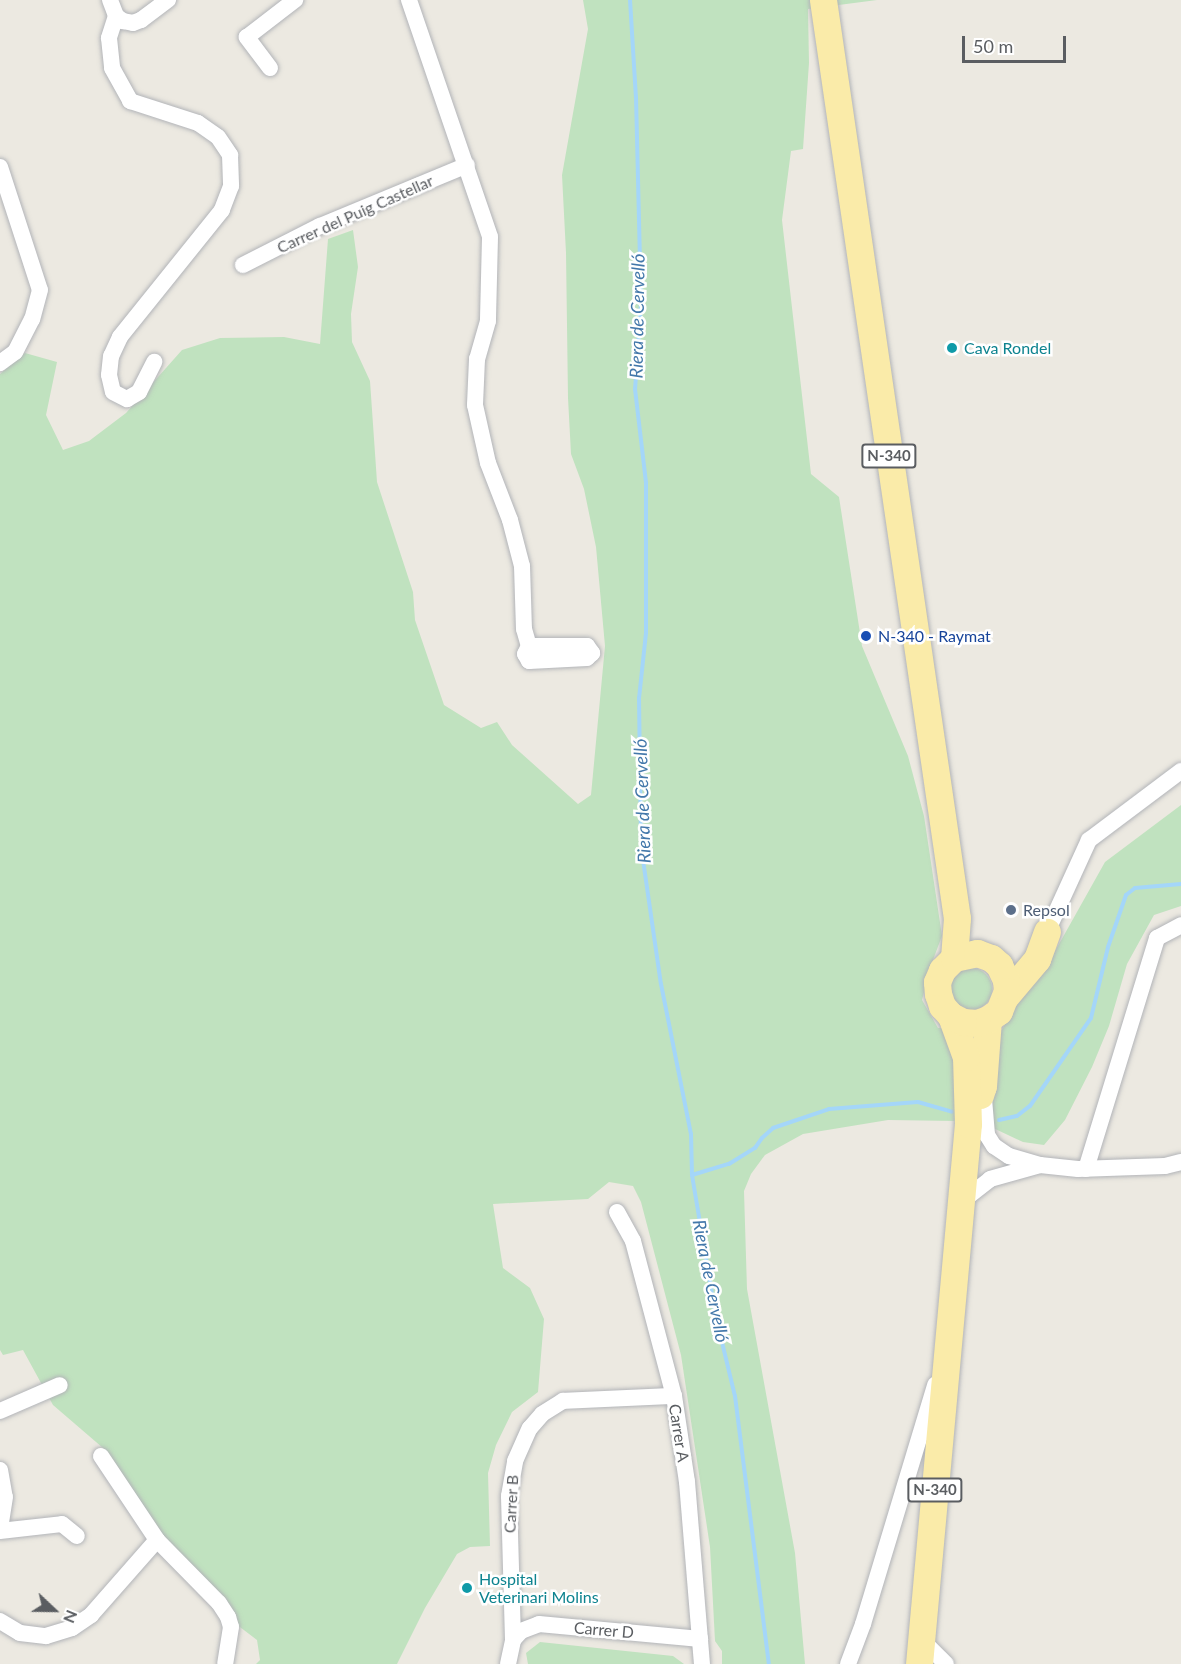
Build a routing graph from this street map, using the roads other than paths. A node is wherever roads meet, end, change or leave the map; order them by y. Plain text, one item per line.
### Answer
1 (168, 0) edge
2 (295, 0) edge
3 (409, 0) edge
4 (823, 0) edge
5 (113, 8) edge
6 (270, 68) dead end
7 (467, 165) junction
8 (0, 167) edge
9 (243, 265) dead end
10 (154, 362) dead end
11 (0, 363) edge
12 (529, 646) dead end
13 (1181, 771) edge
14 (1181, 925) edge
15 (1047, 932) junction
16 (974, 956) junction
17 (1005, 997) junction
18 (980, 1040) junction
19 (974, 1133) junction
20 (1181, 1162) edge
21 (1040, 1165) junction
22 (1086, 1169) junction
23 (961, 1202) junction
24 (617, 1212) dead end
25 (948, 1341) junction
26 (60, 1385) dead end
27 (674, 1395) junction
28 (0, 1411) edge
29 (101, 1456) dead end
30 (0, 1470) edge
31 (0, 1528) edge
32 (77, 1536) dead end
33 (157, 1540) junction
34 (0, 1621) edge
35 (700, 1639) junction
36 (513, 1640) junction
37 (920, 1652) edge
38 (225, 1664) edge
39 (508, 1664) edge
40 (702, 1664) edge
41 (848, 1664) edge
42 (946, 1664) edge

1 - 5 street
2 - 6 street
3 - 7 street
4 - 16 main road, N-340
5 - 10 street
7 - 9 street, Carrer del Puig Castellar
7 - 12 street
8 - 11 street
13 - 15 street
14 - 22 street
15 - 16 main road
15 - 17 main road
16 - 17 main road
16 - 18 main road, N-340
17 - 18 main road
18 - 19 main road, N-340
18 - 19 main road, N-340
19 - 21 street
19 - 23 main road, N-340
20 - 22 street
21 - 22 street
21 - 23 street
23 - 25 main road, N-340
24 - 27 street, Carrer A
25 - 37 main road, N-340
25 - 41 street
26 - 28 street
27 - 35 street, Carrer A
27 - 36 street, Carrer B
29 - 33 street
30 - 31 street
31 - 32 street
33 - 34 street
33 - 38 street
35 - 36 street, Carrer D
35 - 40 street, Carrer A
36 - 39 street, Carrer B
37 - 42 street

